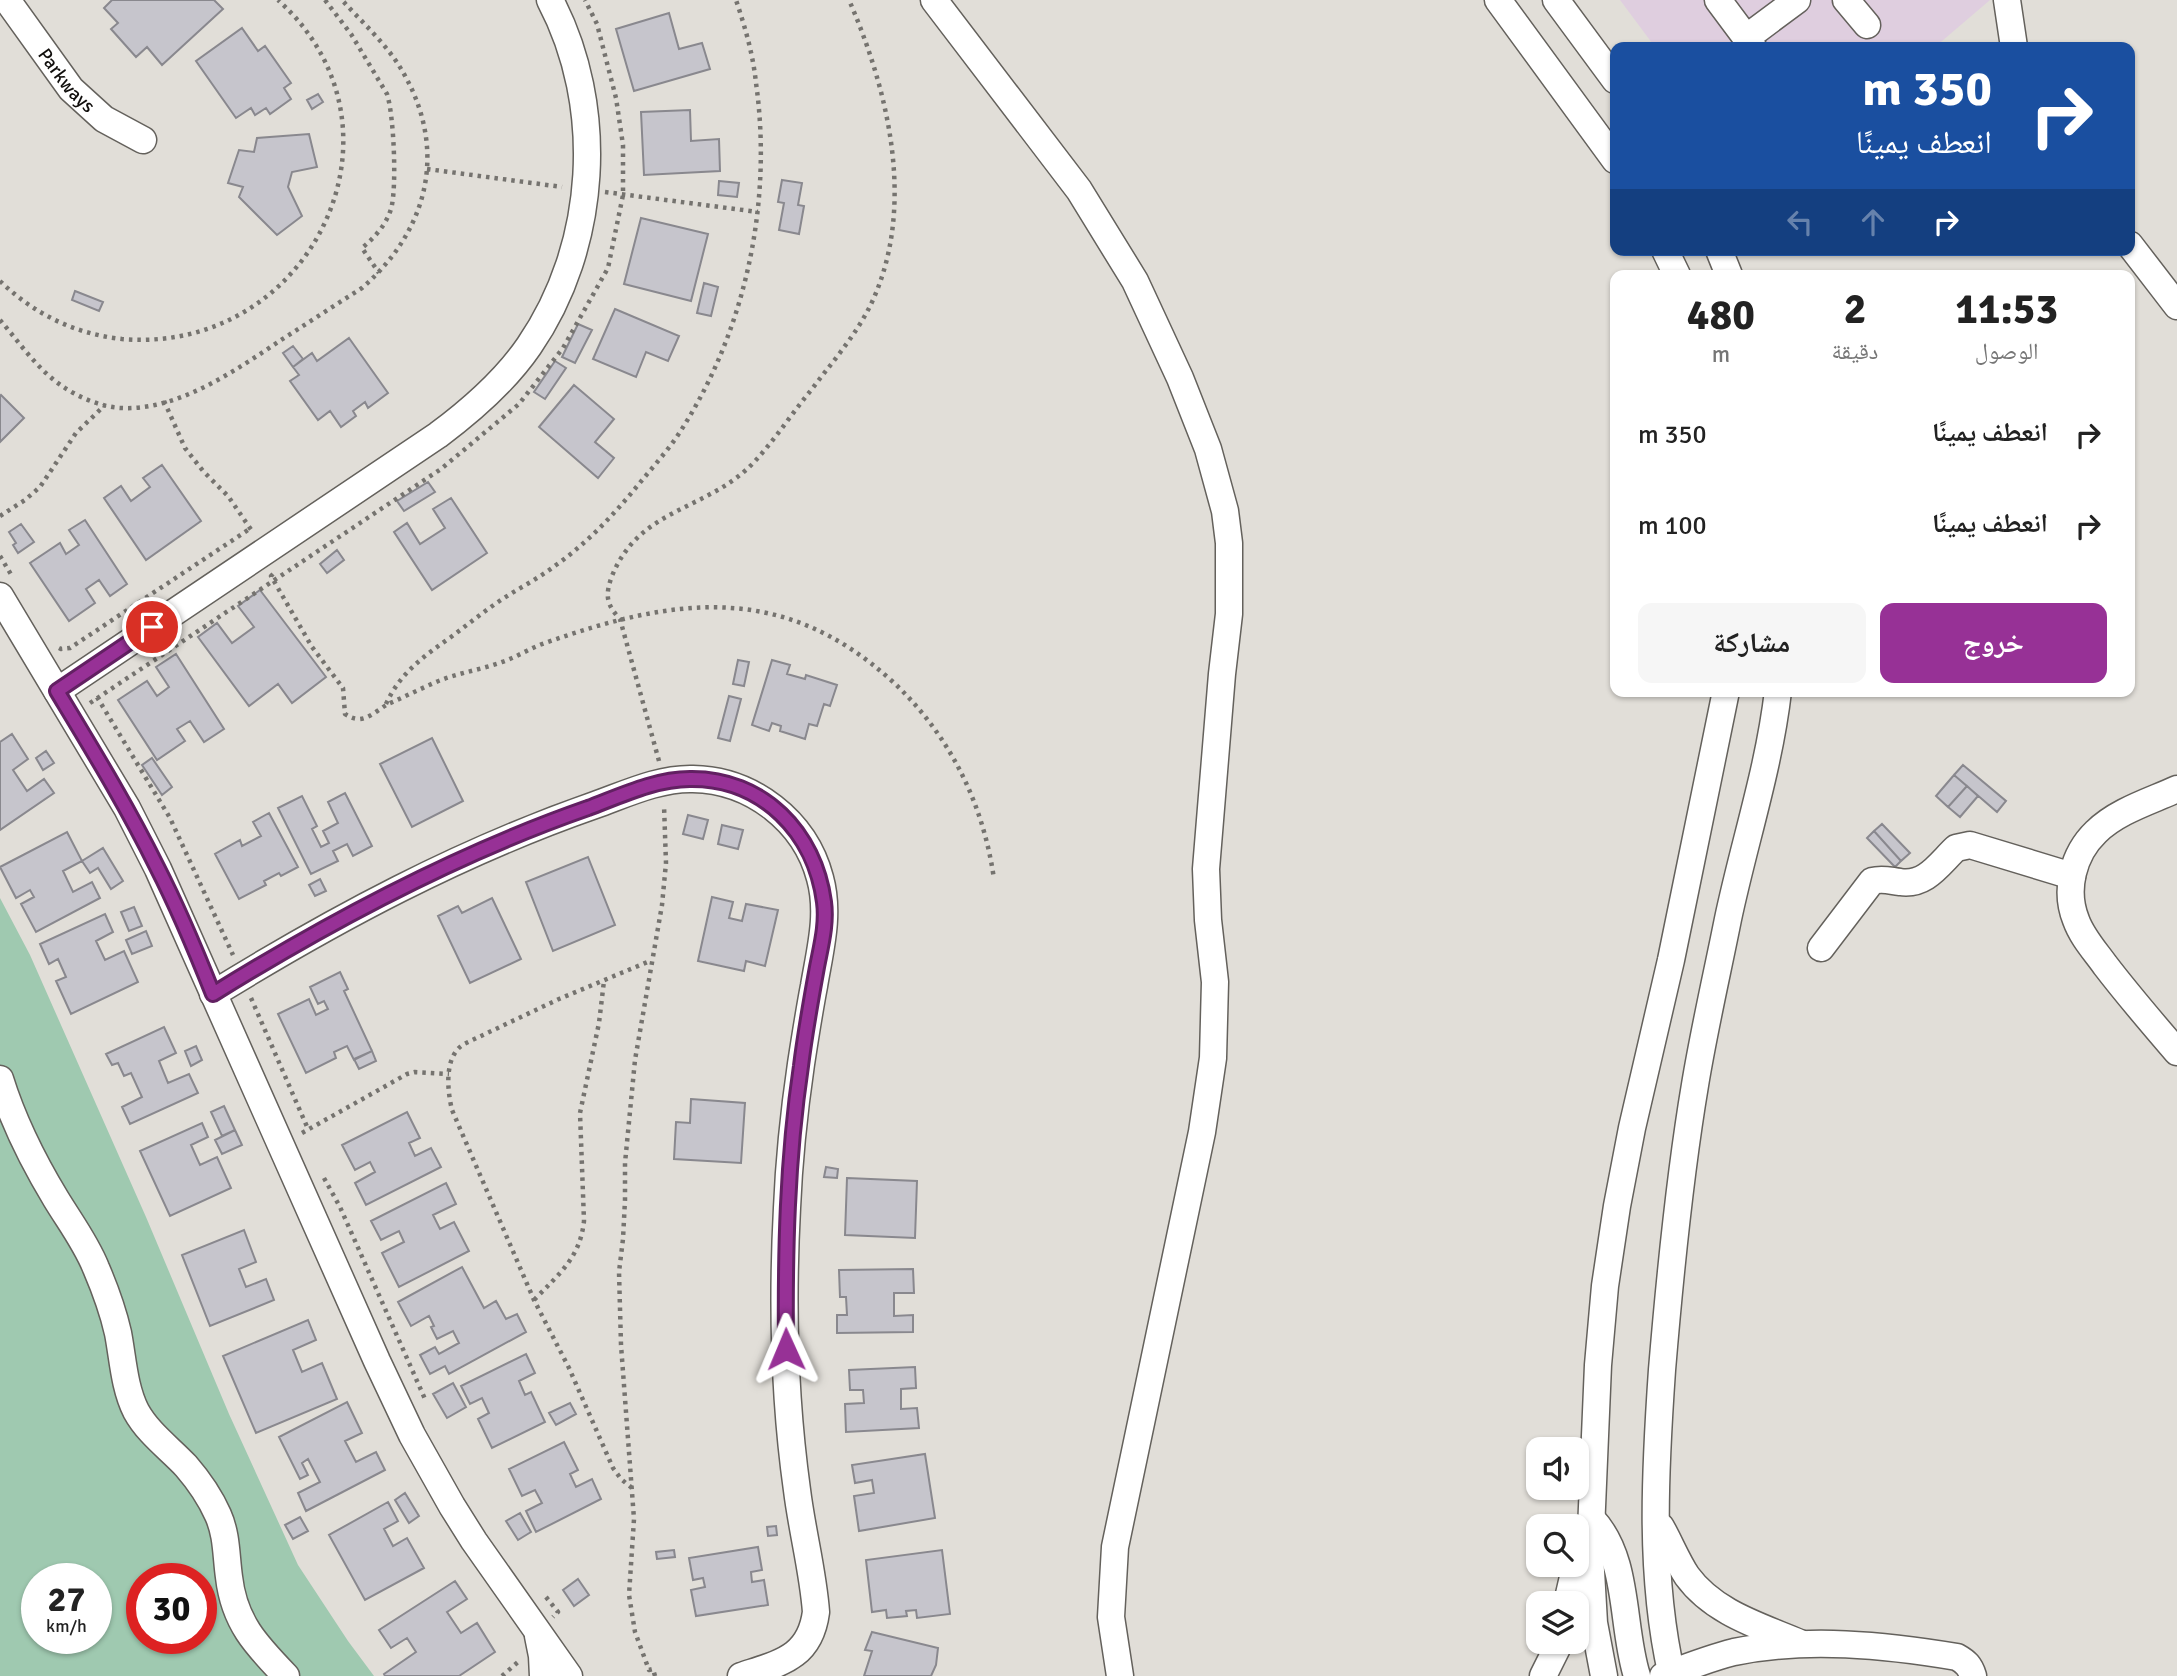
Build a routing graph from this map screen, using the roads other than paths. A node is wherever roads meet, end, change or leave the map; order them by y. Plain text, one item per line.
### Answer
1 (7, 0) edge
2 (550, 0) edge
3 (934, 0) edge
4 (1498, 0) edge
5 (1556, 0) edge
6 (1718, 0) edge
7 (1797, 0) edge
8 (1846, 0) edge
9 (2007, 0) edge
10 (1867, 25) dead end
11 (1749, 42) edge
12 (1751, 42) edge
13 (2013, 42) edge
14 (1610, 73) edge
15 (143, 140) dead end
16 (1610, 153) edge
17 (2135, 251) edge
18 (2177, 306) edge
19 (7, 587) edge
20 (57, 691) junction
21 (1725, 697) edge
22 (1777, 697) edge
23 (2177, 789) edge
24 (2072, 876) junction
25 (1821, 948) dead end
26 (213, 994) junction
27 (2177, 1052) edge
28 (0, 1079) edge
29 (1656, 1516) junction
30 (1592, 1519) junction
31 (1589, 1527) edge
32 (536, 1631) junction
33 (1805, 1645) junction
34 (1554, 1654) edge
35 (1669, 1675) edge
36 (286, 1676) edge
37 (544, 1676) edge
38 (569, 1676) edge
39 (741, 1676) edge
40 (1120, 1676) edge
41 (1544, 1676) edge
42 (1604, 1676) edge
43 (1637, 1676) edge
44 (1973, 1676) edge

1 - 15 street, Parkways
2 - 20 street
3 - 40 street
4 - 16 street
5 - 14 street
6 - 11 street
7 - 12 street
8 - 10 street
9 - 13 street
17 - 18 street
19 - 20 street
20 - 26 street
21 - 30 street
22 - 29 street
23 - 24 street
24 - 25 street
24 - 27 street
26 - 32 street
26 - 39 street
28 - 36 street
29 - 33 street
29 - 35 street
30 - 31 street
30 - 42 street
30 - 43 street
32 - 37 street
32 - 38 street
33 - 35 street
33 - 44 street
34 - 41 street

